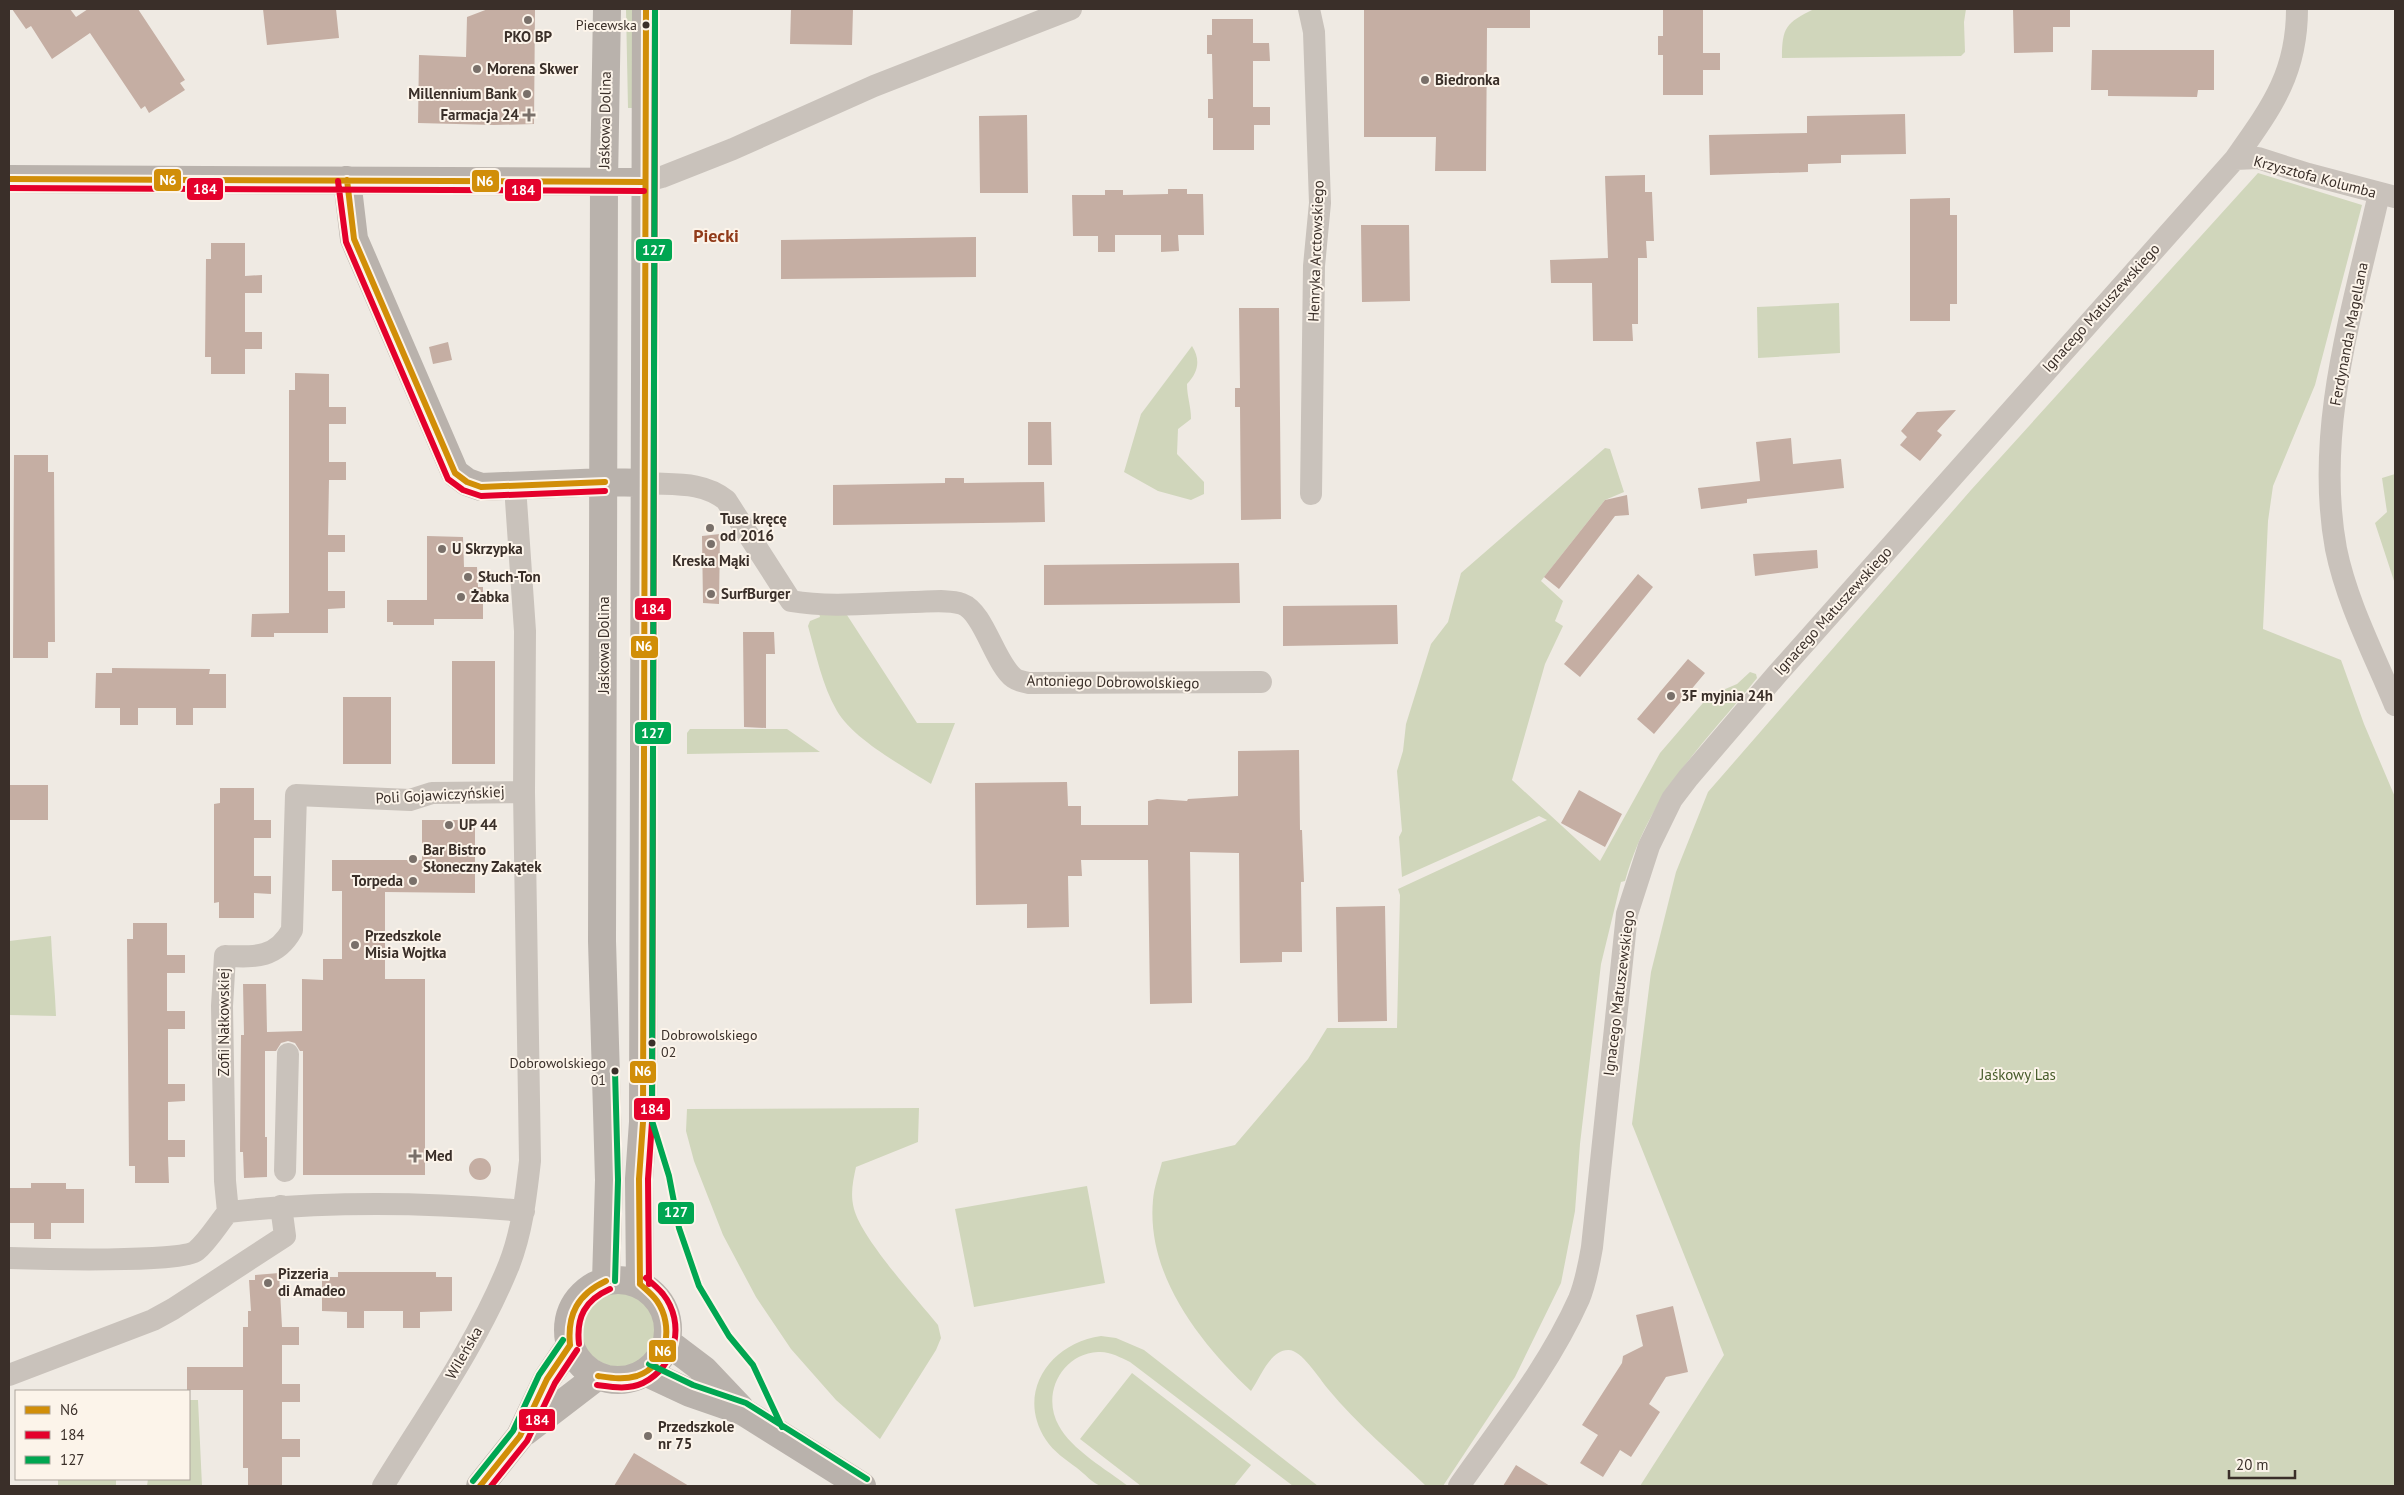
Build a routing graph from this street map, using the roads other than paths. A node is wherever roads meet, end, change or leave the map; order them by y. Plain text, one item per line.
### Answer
1 (607, 9) edge
2 (646, 9) edge
3 (1071, 9) edge
4 (1309, 9) edge
5 (2297, 9) edge
6 (2235, 159) junction
7 (9, 179) edge
8 (347, 180) junction
9 (604, 182) junction
10 (644, 182) junction
11 (2387, 196) edge
12 (605, 482) junction
13 (645, 483) junction
14 (514, 486) junction
15 (1311, 494) dead end
16 (1261, 682) dead end
17 (2395, 705) edge
18 (524, 792) junction
19 (296, 795) joint
20 (288, 1054) dead end
21 (285, 1171) dead end
22 (280, 1206) junction
23 (524, 1211) junction
24 (228, 1212) junction
25 (9, 1258) edge
26 (606, 1281) junction
27 (640, 1284) junction
28 (667, 1342) junction
29 (570, 1344) junction
30 (645, 1372) junction
31 (9, 1375) edge
32 (598, 1376) junction
33 (742, 1411) junction
34 (520, 1436) junction
35 (383, 1486) edge
36 (480, 1486) edge
37 (862, 1486) edge
38 (1459, 1486) edge

1 - 9 street, Jaśkowa Dolina
2 - 10 street
3 - 10 street
4 - 15 street, Henryka Arctowskiego
5 - 6 street, Ignacego Matuszewskiego
6 - 11 street, Krzysztofa Kolumba
6 - 38 street, Ignacego Matuszewskiego
7 - 8 street
8 - 9 street
8 - 14 street
9 - 10 street
9 - 12 street, Jaśkowa Dolina
10 - 13 street
11 - 17 street, Ferdynanda Magellana
12 - 13 street
12 - 14 street
12 - 26 street, Jaśkowa Dolina
13 - 16 street, Antoniego Dobrowolskiego
13 - 27 street
14 - 18 street
18 - 19 street, Poli Gojawiczyńskiej
18 - 23 street
19 - 24 street, Zofii Nałkowskiej
20 - 21 street
22 - 23 street
22 - 24 street
22 - 31 street
23 - 35 street, Wileńska
24 - 25 street
26 - 27 street
26 - 29 street
27 - 28 street
28 - 30 street
28 - 33 street
29 - 32 street
29 - 34 street
30 - 32 street
30 - 33 street
32 - 34 street
33 - 37 street
34 - 36 street

